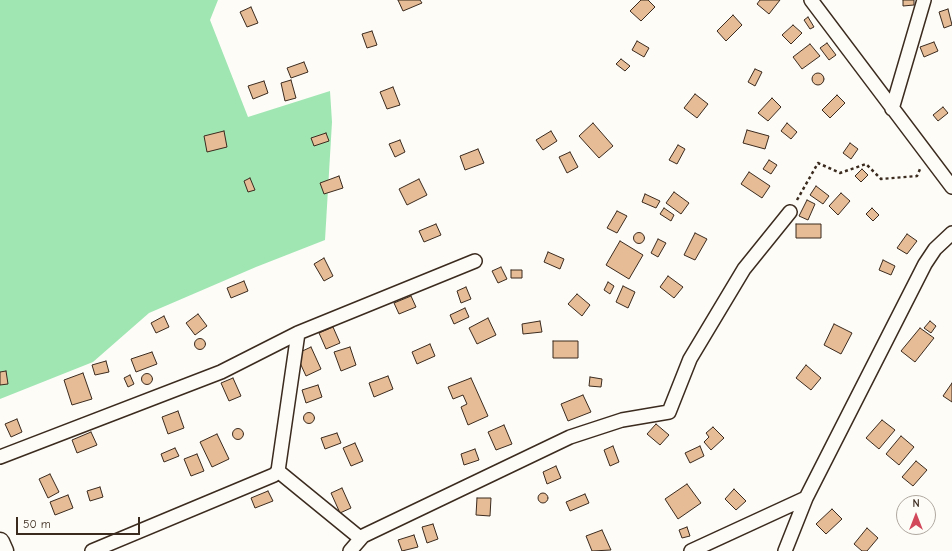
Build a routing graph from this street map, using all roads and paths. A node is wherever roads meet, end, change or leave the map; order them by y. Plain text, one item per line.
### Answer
1 (811, 0) edge
2 (924, 0) edge
3 (892, 109) junction
4 (929, 155) junction
5 (952, 187) edge
6 (790, 212) joint
7 (952, 232) edge
8 (475, 261) dead end
9 (298, 333) junction
10 (0, 457) edge
11 (278, 471) junction
12 (806, 498) junction
13 (360, 538) junction
14 (0, 542) edge
15 (4, 551) edge
16 (92, 551) edge
17 (350, 551) edge
18 (691, 551) edge
19 (785, 551) edge

1 - 3 street
2 - 3 street
3 - 4 street
4 - 5 street
4 - 6 path
6 - 13 street
7 - 12 street
8 - 9 street
9 - 10 street
9 - 11 street
11 - 13 street
11 - 16 street
12 - 18 street
12 - 19 street
13 - 17 street
14 - 15 main road

